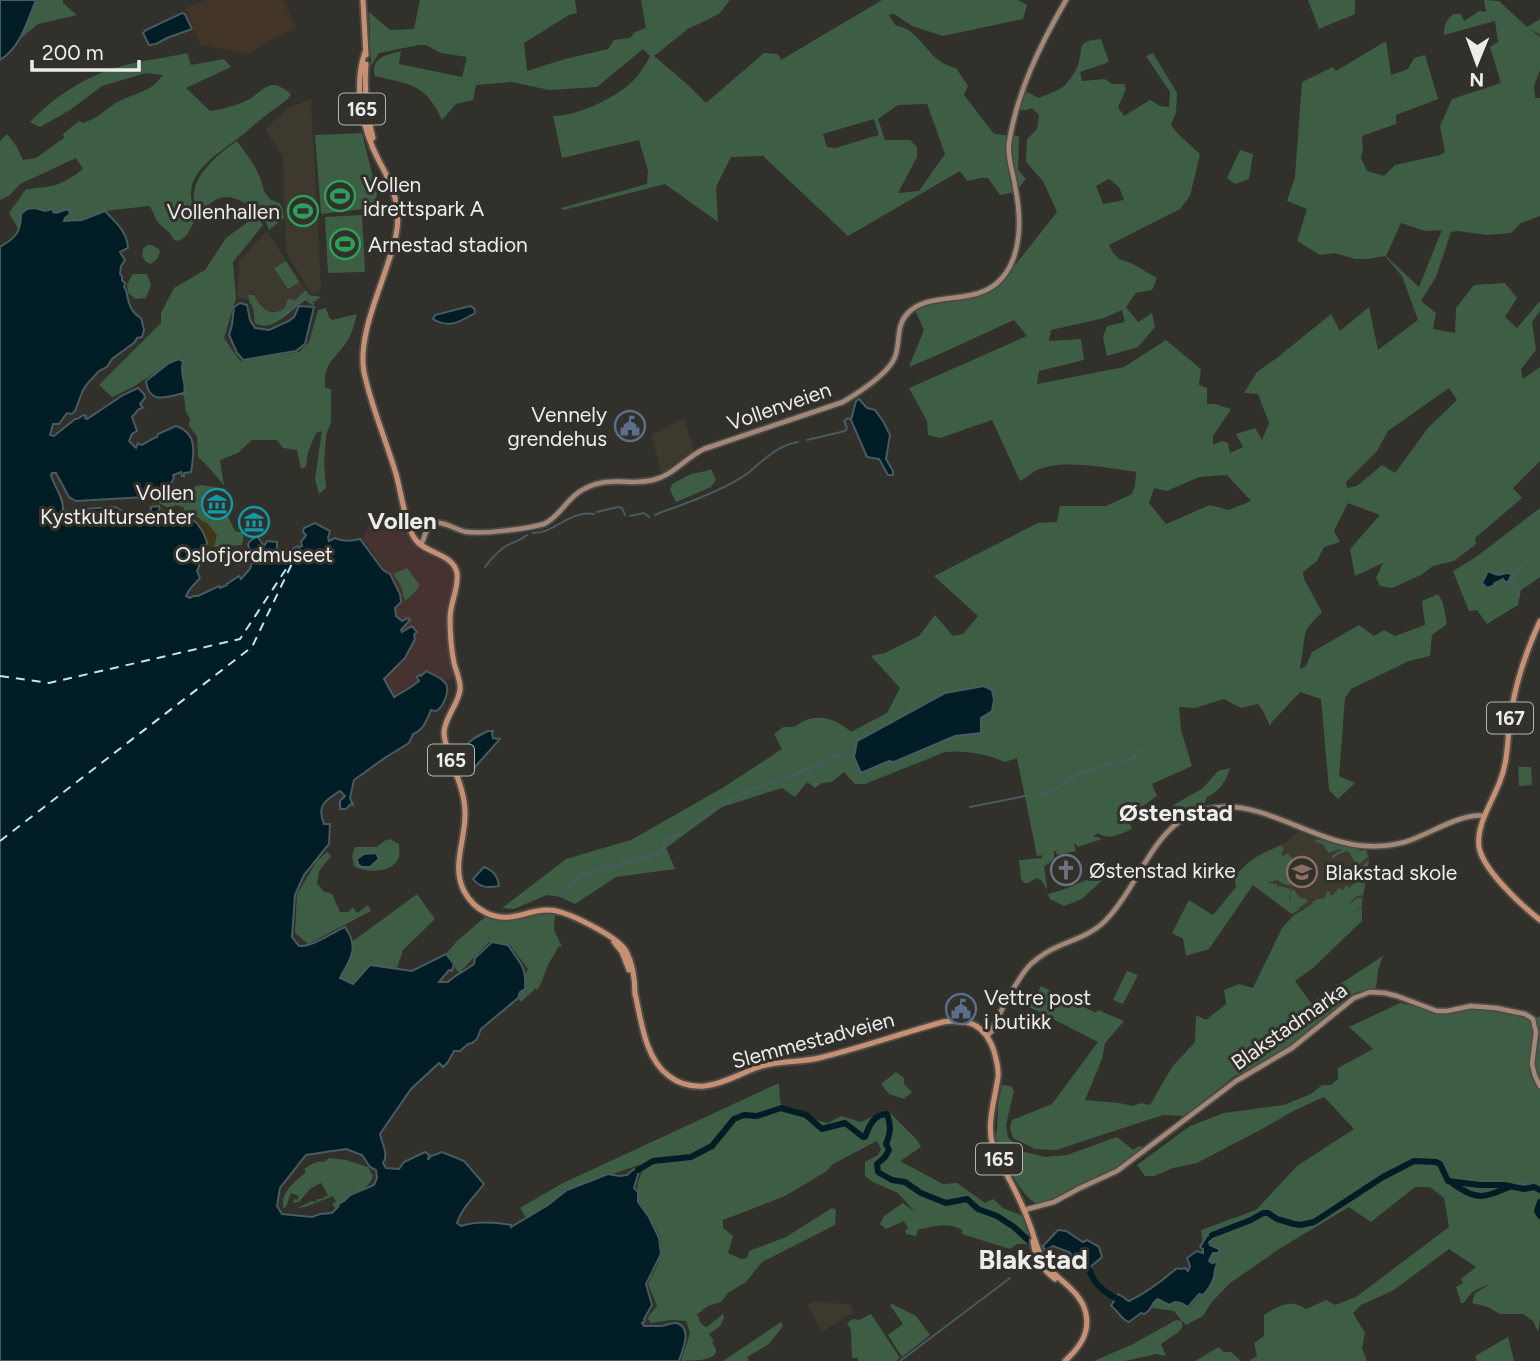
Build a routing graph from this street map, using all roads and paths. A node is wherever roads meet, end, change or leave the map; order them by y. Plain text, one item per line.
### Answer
1 (363, 0) edge
2 (1066, 0) edge
3 (421, 545) junction
4 (1540, 621) edge
5 (1484, 819) junction
6 (1540, 919) edge
7 (986, 1035) junction
8 (1540, 1086) edge
9 (1024, 1210) junction
10 (1065, 1361) edge

1 - 3 main road, 165
2 - 3 main road, Vollenveien
3 - 7 main road, Slemmestadveien / 165
4 - 5 main road, 167
5 - 6 main road, 167
5 - 7 main road
7 - 9 main road, 165
8 - 9 main road, Blakstadmarka
9 - 10 main road, 165

